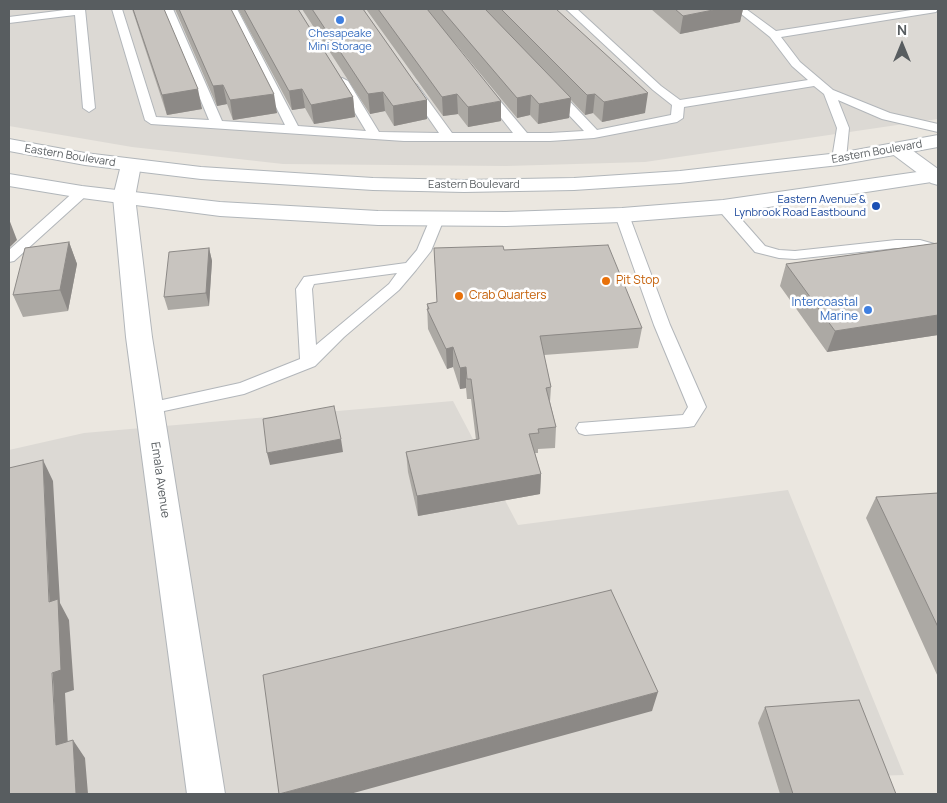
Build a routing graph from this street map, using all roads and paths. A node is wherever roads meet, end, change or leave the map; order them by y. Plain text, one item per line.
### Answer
1 (117, 9) edge
2 (168, 9) edge
3 (232, 9) edge
4 (571, 9) edge
5 (740, 9) edge
6 (936, 9) edge
7 (80, 10) edge
8 (9, 20) edge
9 (774, 35) junction
10 (333, 68) edge
11 (409, 81) edge
12 (815, 82) junction
13 (480, 84) edge
14 (548, 85) edge
15 (829, 92) junction
16 (678, 104) junction
17 (89, 108) dead end
18 (216, 124) junction
19 (938, 128) edge
20 (293, 129) junction
21 (594, 134) junction
22 (375, 135) junction
23 (448, 137) junction
24 (523, 137) junction
25 (938, 141) edge
26 (9, 145) edge
27 (898, 149) junction
28 (839, 159) junction
29 (131, 165) junction
30 (937, 177) edge
31 (9, 180) edge
32 (82, 192) junction
33 (124, 197) junction
34 (723, 207) junction
35 (622, 215) junction
36 (437, 219) junction
37 (938, 250) edge
38 (9, 258) edge
39 (410, 268) junction
40 (309, 362) junction
41 (150, 408) junction
42 (585, 428) dead end
43 (206, 794) edge

1 - 18 lane
2 - 18 lane
3 - 20 lane
4 - 16 lane
5 - 9 lane
6 - 9 lane
7 - 8 lane
7 - 17 lane
9 - 12 lane
10 - 22 lane
11 - 23 lane
12 - 15 lane
12 - 16 lane
13 - 24 lane
14 - 21 lane
15 - 19 lane
15 - 28 lane
16 - 21 lane
18 - 20 lane
20 - 22 lane
21 - 24 lane
22 - 23 lane
23 - 24 lane
25 - 27 main road, Eastern Boulevard
26 - 29 main road, Eastern Boulevard
27 - 28 main road, Eastern Boulevard
27 - 30 main road
28 - 29 main road, Eastern Boulevard
29 - 33 main road, Emala Avenue
30 - 34 main road
31 - 32 main road
32 - 33 main road
32 - 38 lane
33 - 36 main road
33 - 41 main road, Emala Avenue
34 - 35 main road
34 - 37 lane
35 - 36 main road
35 - 42 lane
36 - 39 lane
39 - 40 lane
39 - 40 lane
40 - 41 lane
41 - 43 main road, Emala Avenue

